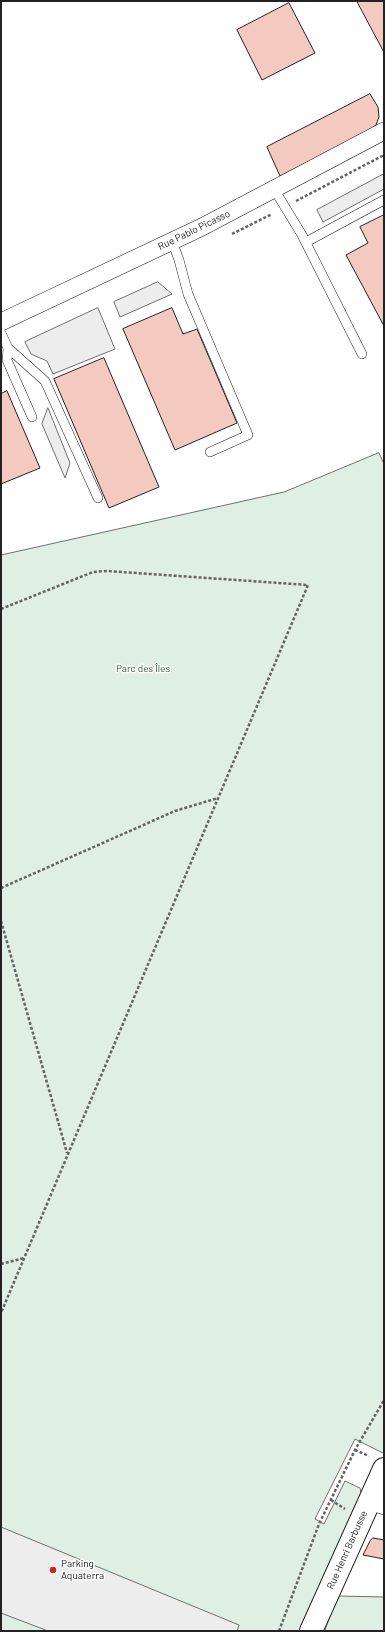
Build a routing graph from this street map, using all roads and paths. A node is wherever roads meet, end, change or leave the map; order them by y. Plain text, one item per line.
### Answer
1 (384, 131) edge
2 (274, 189) junction
3 (384, 200) edge
4 (172, 241) junction
5 (306, 242) junction
6 (1, 322) edge
7 (1, 333) edge
8 (8, 348) junction
9 (362, 354) dead end
10 (32, 417) dead end
11 (210, 452) dead end
12 (98, 498) dead end
13 (1, 609) edge
14 (218, 798) junction
15 (1, 888) edge
16 (1, 920) edge
17 (67, 1153) junction
18 (25, 1258) junction
19 (1, 1264) edge
20 (1, 1313) edge
21 (384, 1400) edge
22 (384, 1469) edge
23 (377, 1503) edge
24 (279, 1631) edge
25 (311, 1631) edge

1 - 2 street, Rue Pablo Picasso
2 - 4 street, Rue Pablo Picasso
2 - 5 lane
3 - 5 lane
4 - 6 street, Rue Pablo Picasso
4 - 11 lane
5 - 9 lane
7 - 8 lane
8 - 10 lane
8 - 12 lane
13 - 14 path
14 - 15 path
14 - 17 path
16 - 17 path
17 - 18 path
18 - 19 path
18 - 20 path
21 - 24 path
22 - 23 street, Rue Henri Barbusse
23 - 25 street, Rue Henri Barbusse

